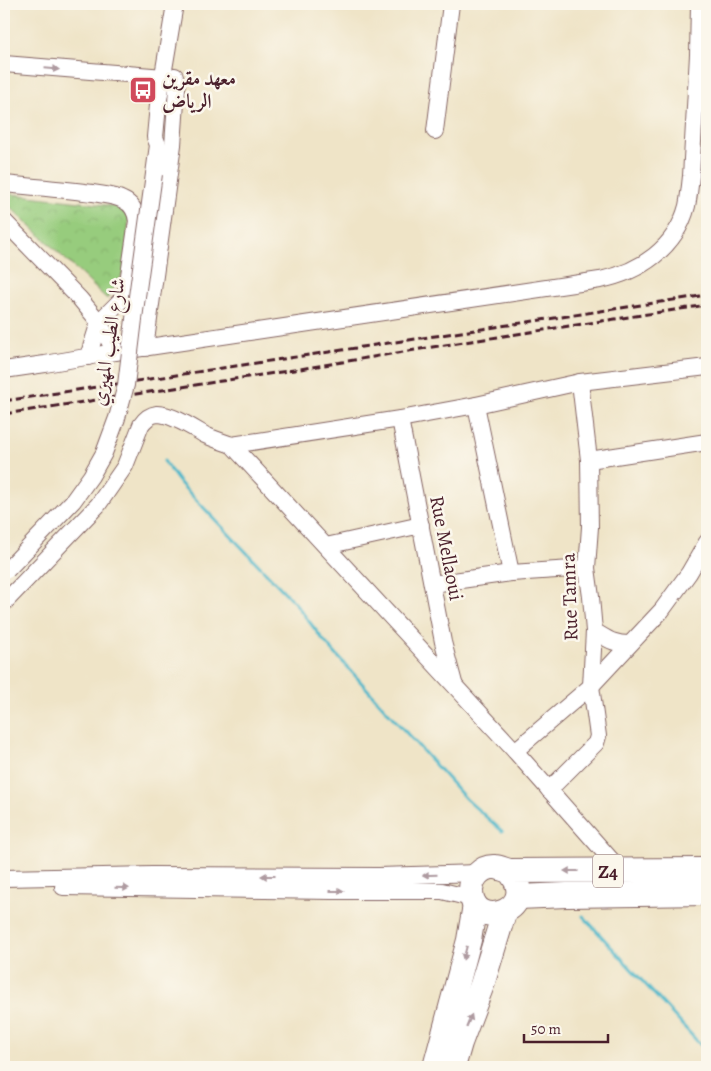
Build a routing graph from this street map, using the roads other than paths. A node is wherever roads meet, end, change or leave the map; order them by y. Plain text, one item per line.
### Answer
1 (175, 4) edge
2 (186, 4) edge
3 (451, 4) edge
4 (699, 4) edge
5 (4, 64) edge
6 (169, 77) junction
7 (435, 131) dead end
8 (4, 184) edge
9 (4, 220) edge
10 (99, 322) junction
11 (145, 348) junction
12 (115, 352) junction
13 (88, 357) junction
14 (707, 367) edge
15 (4, 370) edge
16 (580, 382) junction
17 (476, 405) junction
18 (400, 419) junction
19 (707, 442) edge
20 (232, 445) junction
21 (589, 460) junction
22 (421, 525) junction
23 (707, 542) edge
24 (326, 546) junction
25 (587, 568) junction
26 (5, 573) edge
27 (511, 573) junction
28 (432, 584) junction
29 (4, 603) edge
30 (594, 631) junction
31 (444, 642) junction
32 (630, 644) junction
33 (420, 649) junction
34 (454, 686) junction
35 (591, 686) junction
36 (515, 751) junction
37 (549, 790) junction
38 (707, 858) edge
39 (707, 870) edge
40 (630, 871) junction
41 (479, 872) junction
42 (509, 872) junction
43 (4, 878) edge
44 (4, 887) edge
45 (707, 893) edge
46 (556, 896) junction
47 (473, 901) junction
48 (707, 901) edge
49 (511, 905) junction
50 (492, 952) junction
51 (435, 1067) edge
52 (453, 1067) edge

1 - 6 street
2 - 6 street
3 - 7 street
4 - 11 street
5 -> 6 street
6 - 11 street
6 - 26 street, شارع الطيب المهيري, bridge
8 - 10 street
9 - 10 street
10 - 12 street
10 - 13 street
11 - 12 street
12 - 13 street
13 - 15 street
14 - 16 street
16 - 17 street
16 - 21 street, Rue Tamra
17 - 18 street
17 - 27 street
18 - 20 street
18 - 22 street, Rue Mellaoui
19 - 21 street
20 - 24 street
20 - 29 street
21 - 25 street, Rue Tamra
22 - 24 street
22 - 28 street, Rue Mellaoui
23 - 32 street
24 - 33 street
25 - 27 street
25 - 30 street, Rue Tamra
27 - 28 street
28 - 31 street, Rue Mellaoui
30 - 32 street
30 - 35 street, Rue Tamra
31 - 33 street
31 - 34 street, Rue Mellaoui
32 - 35 street
33 - 34 street
34 - 36 street
35 - 36 street
35 - 37 street, Rue Tamra
36 - 37 street
37 - 40 street
38 - 40 street
39 - 40 highway, Z4
40 -> 42 highway, Z4
41 - 42 highway
41 -> 43 street
41 - 47 highway
42 - 49 highway
44 -> 47 street
45 - 46 highway, Z4
46 - 48 street
46 - 49 highway, Z4
46 - 50 highway
47 - 49 highway
47 -> 51 highway
49 - 50 highway
52 -> 50 highway

